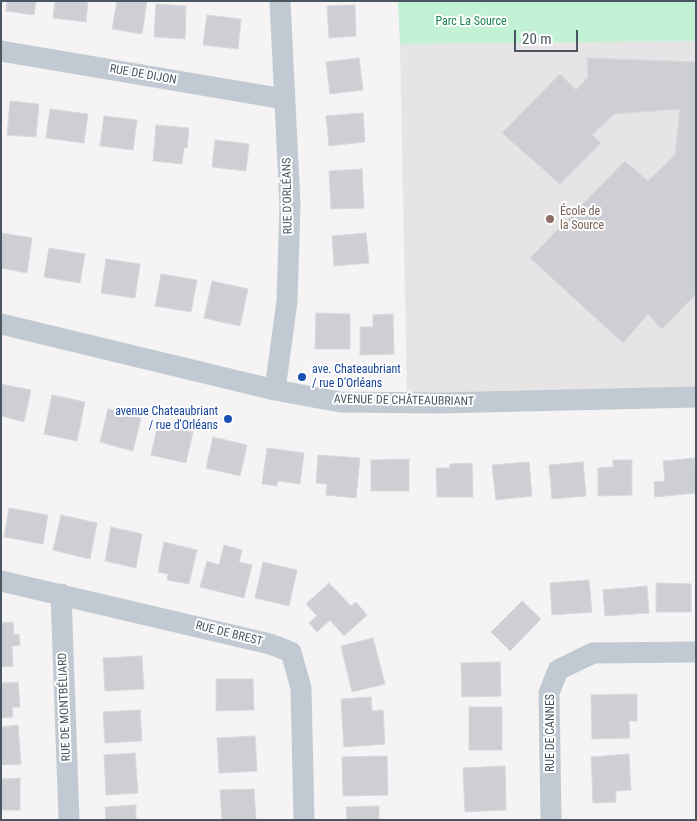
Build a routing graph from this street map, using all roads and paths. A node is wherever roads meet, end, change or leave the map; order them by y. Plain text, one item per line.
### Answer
1 (280, 1) edge
2 (1, 51) edge
3 (284, 99) junction
4 (1, 324) edge
5 (274, 390) junction
6 (696, 397) edge
7 (1, 581) edge
8 (61, 594) junction
9 (696, 652) edge
10 (69, 820) edge
11 (304, 820) edge
12 (551, 820) edge

1 - 3 street, RUE D'ORLÉANS
2 - 3 street, RUE DE DIJON
3 - 5 street, RUE D'ORLÉANS
4 - 5 street, AVENUE DE CHÂTEAUBRIANT
5 - 6 street, AVENUE DE CHÂTEAUBRIANT
7 - 8 street, RUE DE BREST
8 - 10 street, RUE DE MONTBÉLIARD
8 - 11 street, RUE DE BREST
9 - 12 street, RUE DE CANNES

